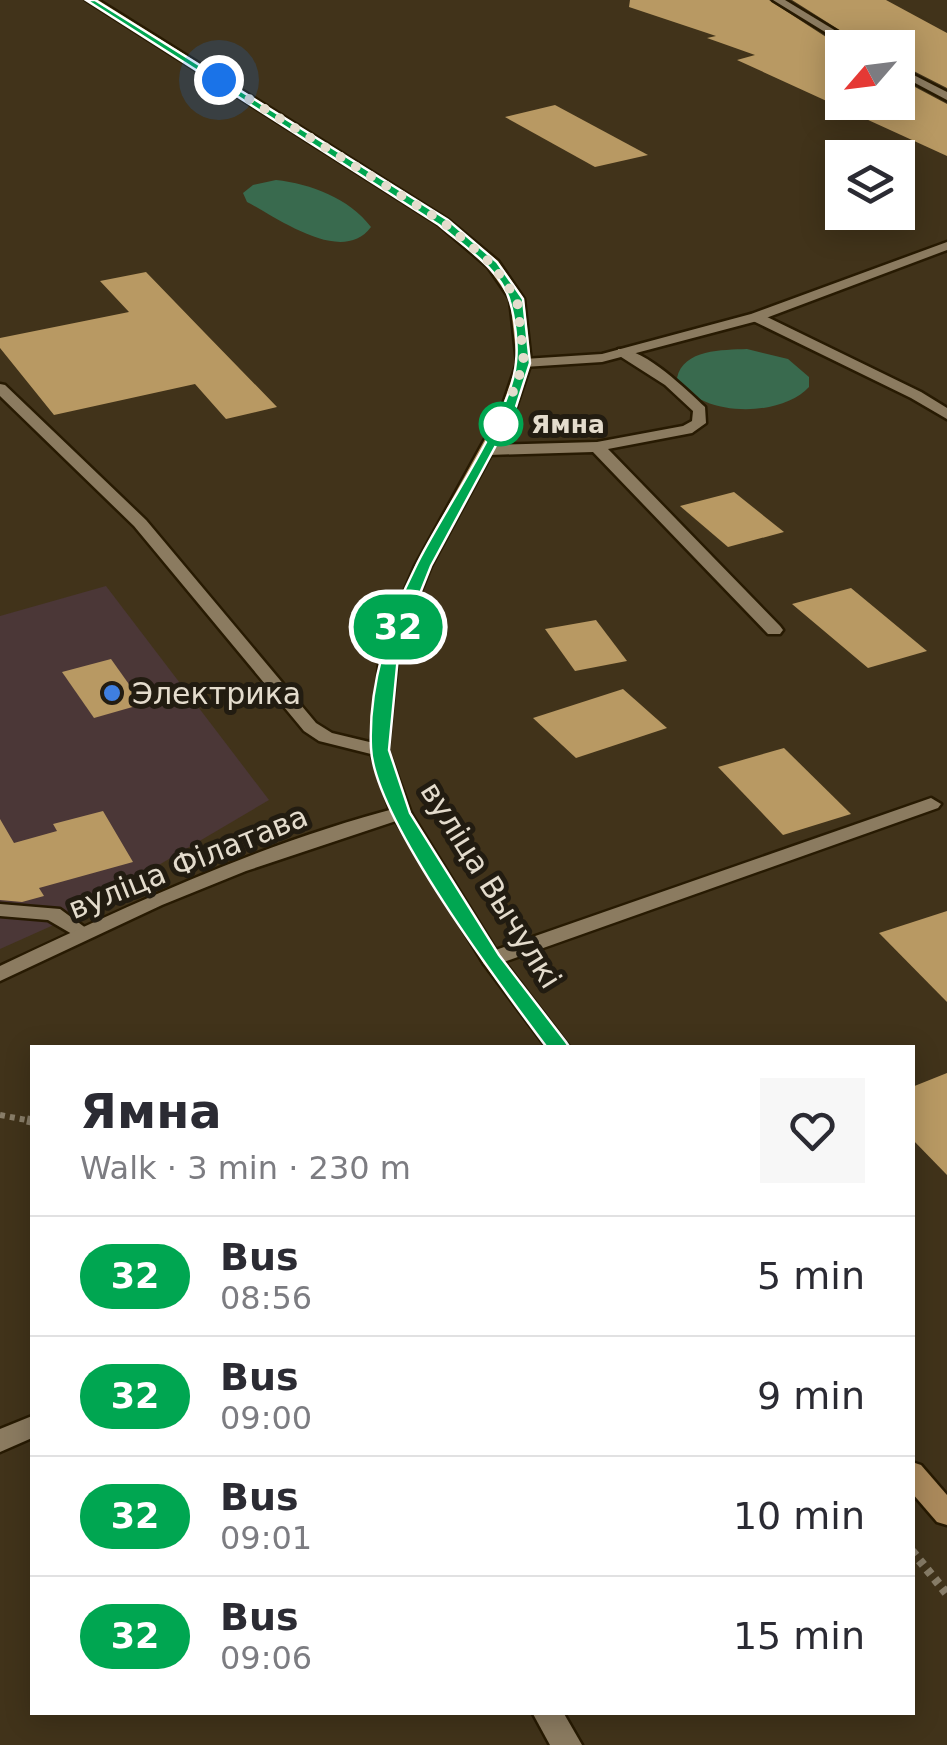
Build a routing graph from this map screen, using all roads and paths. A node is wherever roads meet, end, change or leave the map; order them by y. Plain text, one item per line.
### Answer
1 (92, 0) edge
2 (778, 0) edge
3 (828, 30) edge
4 (915, 79) edge
5 (947, 97) edge
6 (947, 246) edge
7 (756, 317) junction
8 (623, 352) junction
9 (524, 363) junction
10 (0, 388) edge
11 (947, 414) edge
12 (597, 447) junction
13 (488, 450) junction
14 (774, 630) dead end
15 (380, 750) junction
16 (931, 804) dead end
17 (401, 813) junction
18 (0, 910) edge
19 (84, 934) junction
20 (492, 959) junction
21 (0, 974) edge
22 (557, 1045) edge
23 (0, 1114) edge
24 (30, 1121) edge
25 (30, 1429) edge
26 (0, 1441) edge
27 (915, 1476) edge
28 (943, 1503) edge
29 (915, 1555) edge
30 (947, 1594) edge
31 (548, 1715) edge
32 (566, 1745) edge

1 - 9 street
2 - 3 street
4 - 5 street
6 - 7 street
7 - 8 street
7 - 11 street
8 - 9 street
8 - 12 street
9 - 13 street, вуліца Вычулкі
10 - 15 street
12 - 13 street
12 - 14 street
13 - 15 street, вуліца Вычулкі
15 - 17 street, вуліца Вычулкі
16 - 20 street
17 - 19 street, вуліца Філатава
17 - 20 street, вуліца Вычулкі
18 - 19 street
19 - 21 street, вуліца Філатава
20 - 22 street, вуліца Вычулкі
23 - 24 path
25 - 26 street
27 - 28 street
29 - 30 path
31 - 32 street

